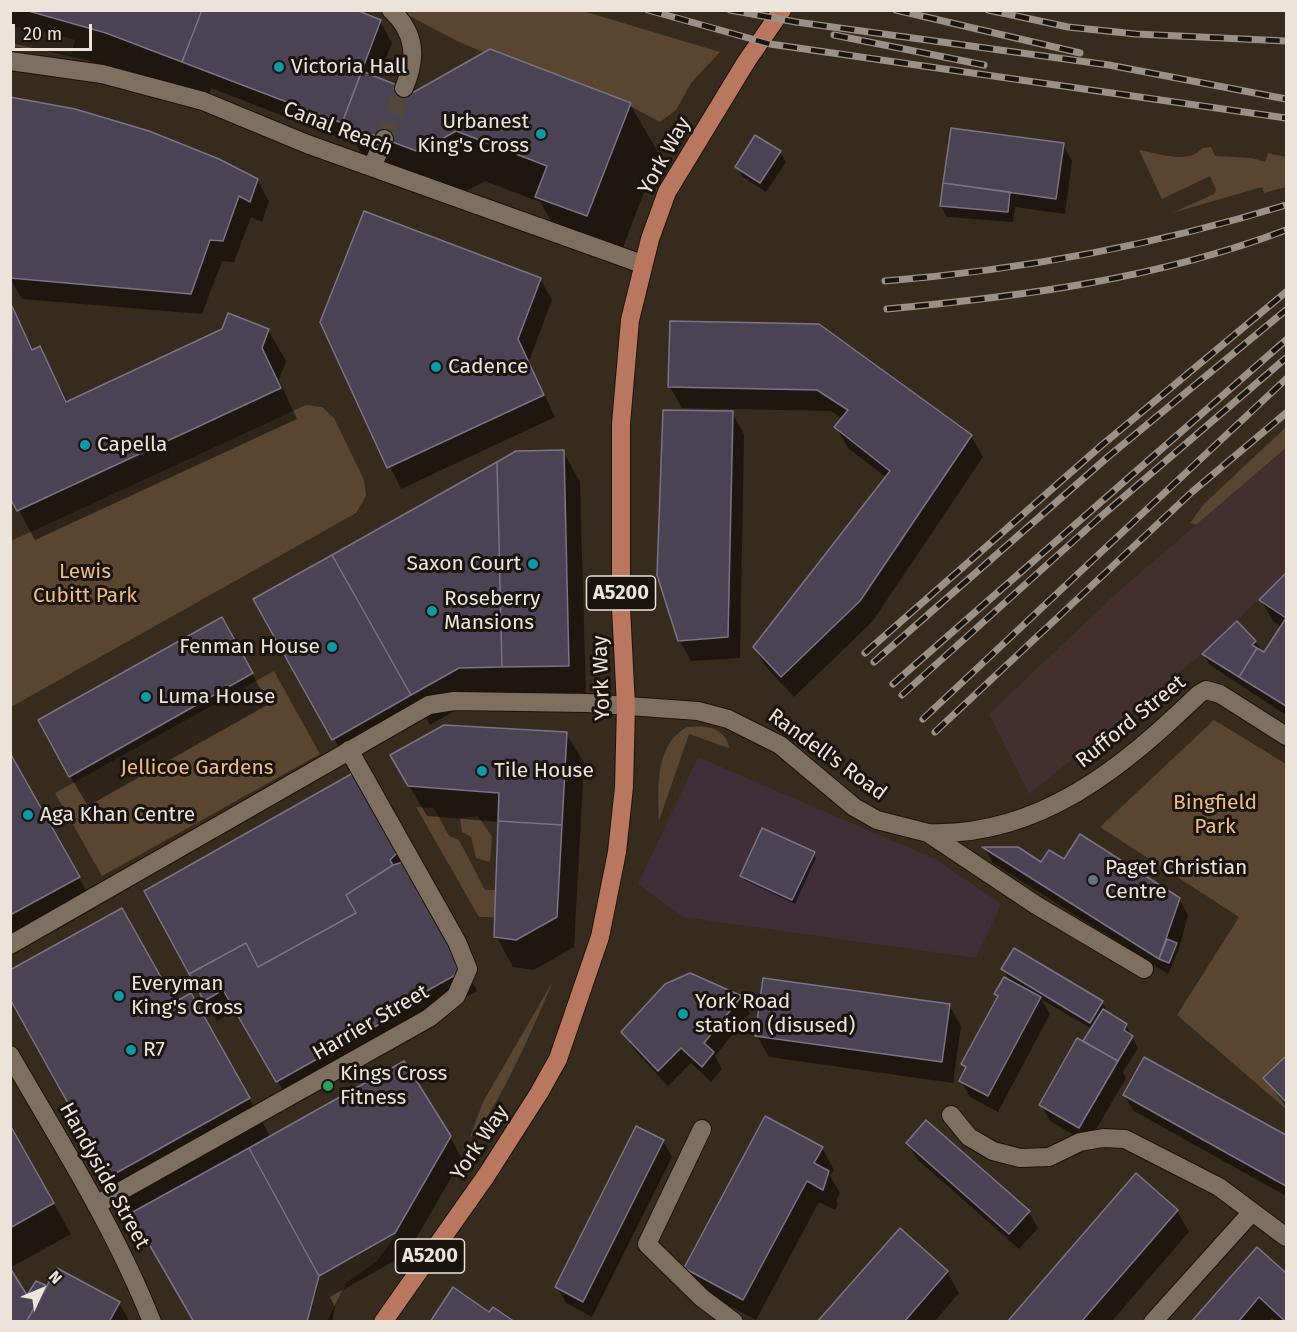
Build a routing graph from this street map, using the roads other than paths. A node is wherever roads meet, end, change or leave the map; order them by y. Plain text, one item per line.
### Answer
1 (391, 10) edge
2 (782, 10) edge
3 (10, 61) edge
4 (404, 88) tunnel mouth
5 (384, 139) tunnel mouth
6 (372, 167) junction
7 (642, 264) junction
8 (626, 706) junction
9 (1287, 736) edge
10 (348, 750) junction
11 (928, 833) junction
12 (10, 945) edge
13 (1144, 969) dead end
14 (10, 1055) edge
15 (951, 1115) dead end
16 (702, 1129) dead end
17 (96, 1205) junction
18 (1252, 1212) junction
19 (1287, 1237) edge
20 (152, 1322) edge
21 (383, 1322) edge
22 (734, 1322) edge
23 (1153, 1322) edge

1 - 4 street
2 - 7 main road, York Way / A5200
3 - 6 street, Canal Reach
5 - 6 street
6 - 7 street, Canal Reach
7 - 8 main road, York Way / A5200
8 - 10 street, Randell's Road
8 - 11 street, Randell's Road
8 - 21 main road, York Way / A5200
9 - 11 street, Rufford Street
10 - 12 street, Randell's Road
10 - 17 street, Harrier Street
11 - 13 street, Randell's Road
14 - 17 street, Handyside Street
15 - 18 street
16 - 22 street
17 - 20 street, Handyside Street
18 - 19 street
18 - 23 street

